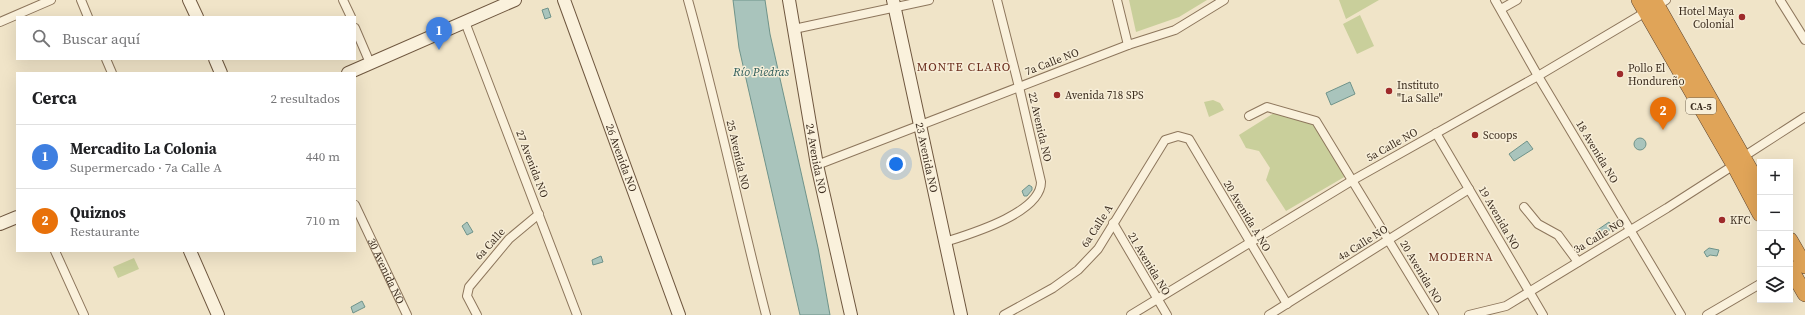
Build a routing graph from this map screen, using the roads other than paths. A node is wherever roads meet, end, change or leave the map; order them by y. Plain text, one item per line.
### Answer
1 (51, 0) edge
2 (81, 0) edge
3 (190, 0) edge
4 (343, 0) edge
5 (515, 0) edge
6 (564, 0) edge
7 (688, 0) edge
8 (928, 0) edge
9 (997, 0) edge
10 (1117, 0) edge
11 (1224, 0) edge
12 (1495, 0) edge
13 (1517, 0) edge
14 (1780, 0) edge
15 (789, 1) edge
16 (1653, 3) edge
17 (32, 4) edge
18 (894, 4) edge
19 (1501, 9) junction
20 (88, 16) edge
21 (197, 16) edge
22 (350, 16) edge
23 (0, 22) edge
24 (465, 22) junction
25 (794, 29) junction
26 (356, 30) edge
27 (1805, 40) edge
28 (1128, 45) junction
29 (106, 60) edge
30 (215, 60) edge
31 (370, 63) junction
32 (112, 72) edge
33 (221, 72) edge
34 (350, 72) edge
35 (1538, 76) junction
36 (1019, 87) junction
37 (1249, 116) dead end
38 (1805, 117) edge
39 (919, 125) junction
40 (1436, 133) junction
41 (1189, 139) joint
42 (1739, 161) junction
43 (817, 165) junction
44 (1353, 180) junction
45 (1757, 183) edge
46 (1469, 189) junction
47 (1757, 206) edge
48 (356, 207) edge
49 (1524, 207) dead end
50 (540, 214) junction
51 (16, 217) edge
52 (0, 224) edge
53 (1113, 224) junction
54 (1631, 230) junction
55 (1389, 241) junction
56 (945, 242) junction
57 (1250, 242) junction
58 (1793, 247) edge
59 (55, 252) edge
60 (190, 252) edge
61 (1578, 262) junction
62 (1800, 262) edge
63 (1757, 286) edge
64 (1529, 292) junction
65 (1805, 294) edge
66 (1157, 299) junction
67 (1287, 304) junction
68 (84, 315) edge
69 (218, 315) edge
70 (407, 315) edge
71 (477, 315) edge
72 (577, 315) edge
73 (678, 315) edge
74 (766, 315) edge
75 (851, 315) edge
76 (960, 315) edge
77 (1004, 315) edge
78 (1132, 315) edge
79 (1167, 315) edge
80 (1268, 315) edge
81 (1434, 315) edge
82 (1469, 315) edge
83 (1543, 315) edge
84 (1681, 315) edge
85 (1707, 315) edge

1 - 17 street
2 - 20 street
3 - 21 street
4 - 22 street
5 - 24 street
6 - 73 street, 26 Avenida NO
7 - 74 street, 25 Avenida NO
8 - 18 street
9 - 36 street, 22 Avenida NO
10 - 28 street
11 - 28 street, 7a Calle NO
12 - 19 street, 18 Avenida NO
13 - 19 street
14 - 27 street
15 - 25 street, 24 Avenida NO
16 - 35 street, 5a Calle NO
16 - 42 highway, CA-5
17 - 23 street
18 - 25 street
18 - 39 street, 23 Avenida NO
19 - 35 street, 18 Avenida NO
24 - 31 street
24 - 50 street, 27 Avenida NO
25 - 43 street, 24 Avenida NO
26 - 31 street
28 - 36 street, 7a Calle NO
29 - 32 street
30 - 33 street
31 - 34 street
35 - 40 street, 5a Calle NO
35 - 54 street, 18 Avenida NO
36 - 39 street, 7a Calle NO
36 - 56 street, 22 Avenida NO
37 - 44 street, 20 Avenida NO
38 - 42 street, 3a Calle NO
39 - 43 street, 7a Calle NO
39 - 56 street, 23 Avenida NO
40 - 44 street, 5a Calle NO
40 - 46 street, 19 Avenida NO
41 - 53 street, 6a Calle A
41 - 57 street, 20 Avenida A NO
42 - 45 highway, CA-5
42 - 47 highway, CA-5
42 - 54 street, 3a Calle NO
43 - 75 street, 24 Avenida NO
44 - 55 street, 20 Avenida NO
44 - 57 street, 5a Calle NO
46 - 55 street, 4a Calle NO
46 - 64 street, 19 Avenida NO
48 - 70 street, 30 Avenida NO
49 - 61 street
50 - 71 street, 6a Calle
50 - 72 street, 27 Avenida NO
51 - 52 street
53 - 66 street, 21 Avenida NO
53 - 77 street, 6a Calle A
54 - 61 street, 3a Calle NO
54 - 84 street, 18 Avenida NO
55 - 67 street, 4a Calle NO
55 - 81 street, 20 Avenida NO
56 - 76 street, 23 Avenida NO
57 - 66 street, 5a Calle NO
57 - 67 street, 20 Avenida A NO
58 - 62 highway
59 - 68 street
60 - 69 street
61 - 64 street, 3a Calle NO
62 - 65 highway
63 - 85 street
64 - 82 street, 3a Calle NO
64 - 83 street, 19 Avenida NO
66 - 78 street, 5a Calle NO
66 - 79 street, 21 Avenida NO
67 - 80 street, 4a Calle NO

